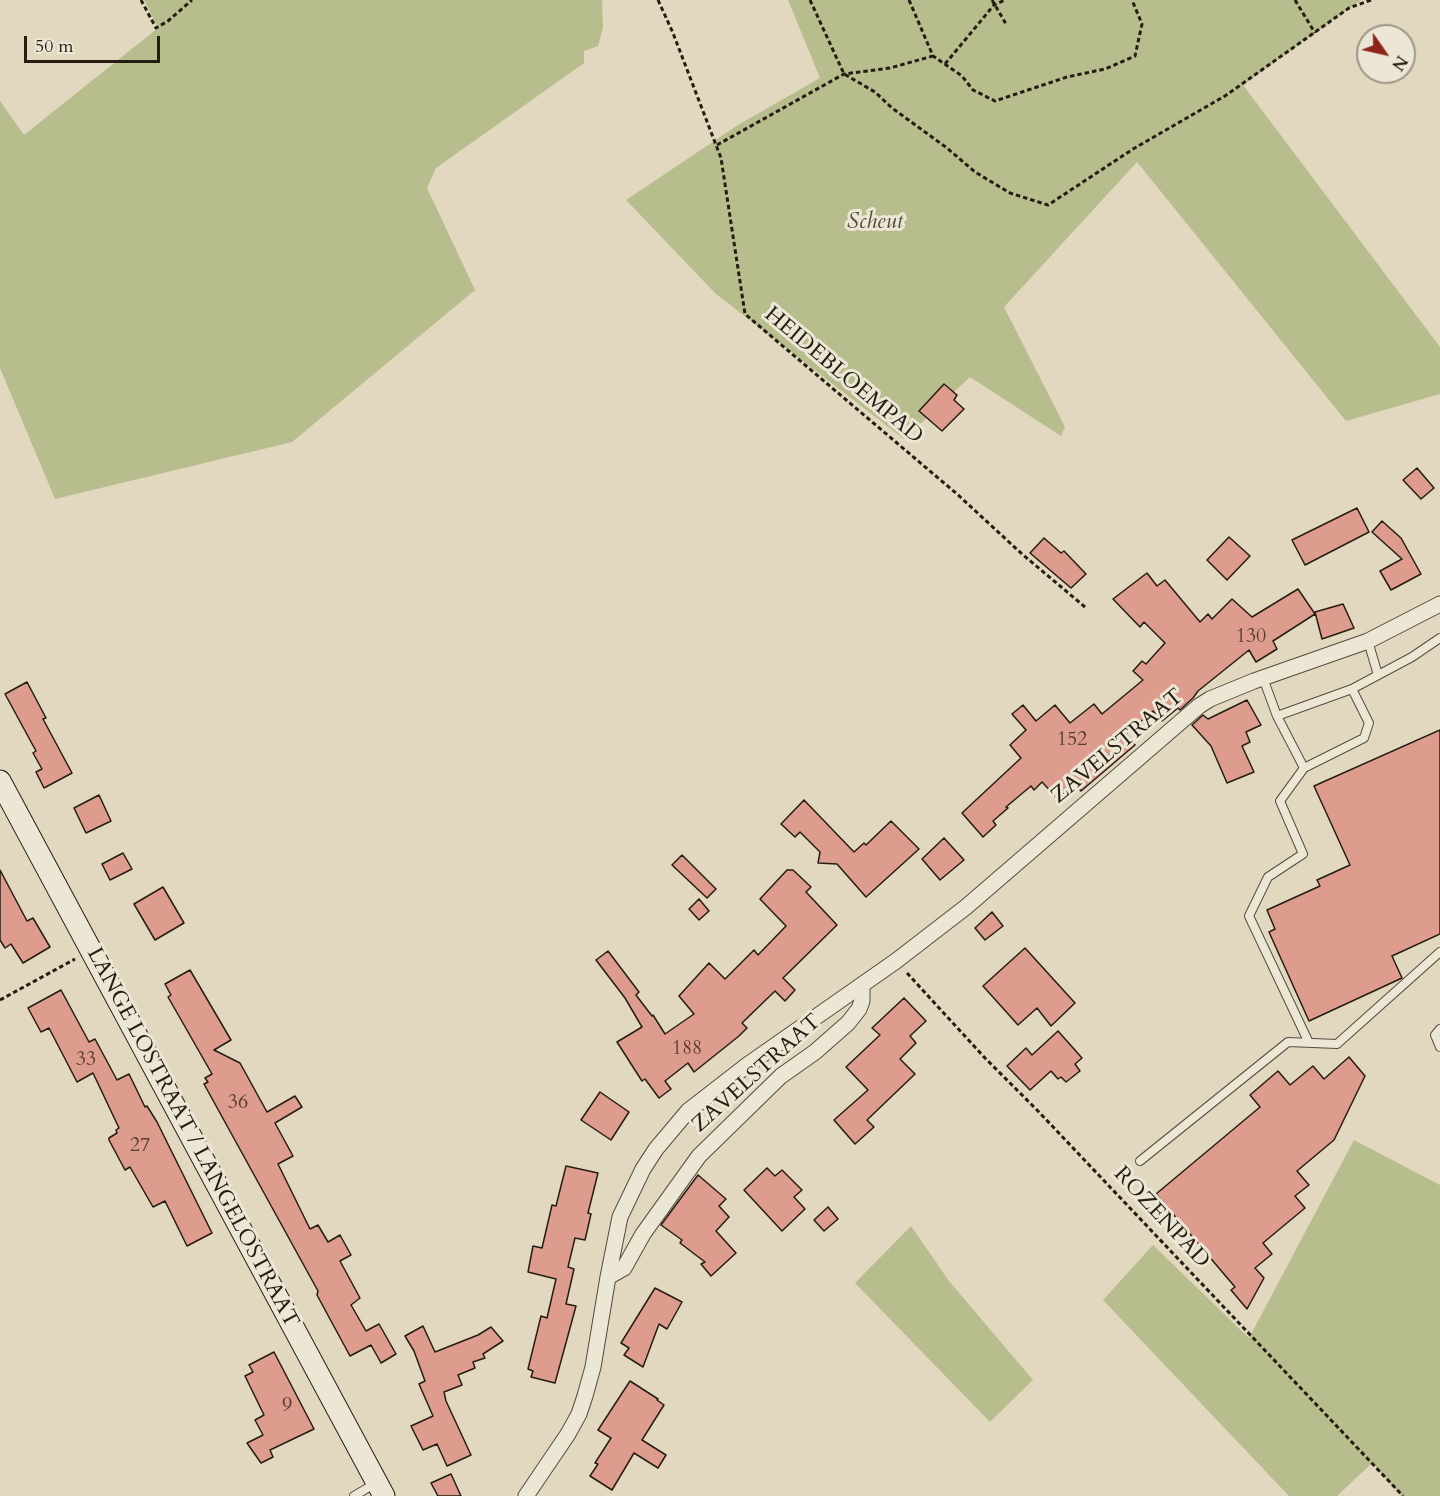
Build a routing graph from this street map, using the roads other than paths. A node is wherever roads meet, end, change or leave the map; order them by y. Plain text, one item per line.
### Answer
1 (1440, 604) edge
2 (1440, 638) edge
3 (1368, 641) junction
4 (1378, 675) junction
5 (1263, 678) junction
6 (1352, 689) junction
7 (1277, 716) junction
8 (1304, 768) junction
9 (0, 781) edge
10 (1440, 952) edge
11 (862, 986) junction
12 (1440, 1029) edge
13 (1309, 1043) junction
14 (1440, 1047) edge
15 (1140, 1161) dead end
16 (608, 1277) junction
17 (381, 1489) edge
18 (354, 1496) edge
19 (526, 1496) edge

1 - 3 street, ZAVELSTRAAT
2 - 4 lane
3 - 4 lane
3 - 5 street, ZAVELSTRAAT
4 - 6 lane
5 - 7 lane
5 - 11 street, ZAVELSTRAAT
6 - 7 lane
6 - 8 lane
7 - 8 lane
8 - 13 lane
9 - 17 street, LANGE LOSTRAAT / LANGELOSTRAAT
10 - 13 lane
11 - 16 street, ZAVELSTRAAT
11 - 16 street, ZAVELSTRAAT
12 - 14 lane
13 - 15 lane
16 - 19 street, ZAVELSTRAAT
17 - 18 lane

